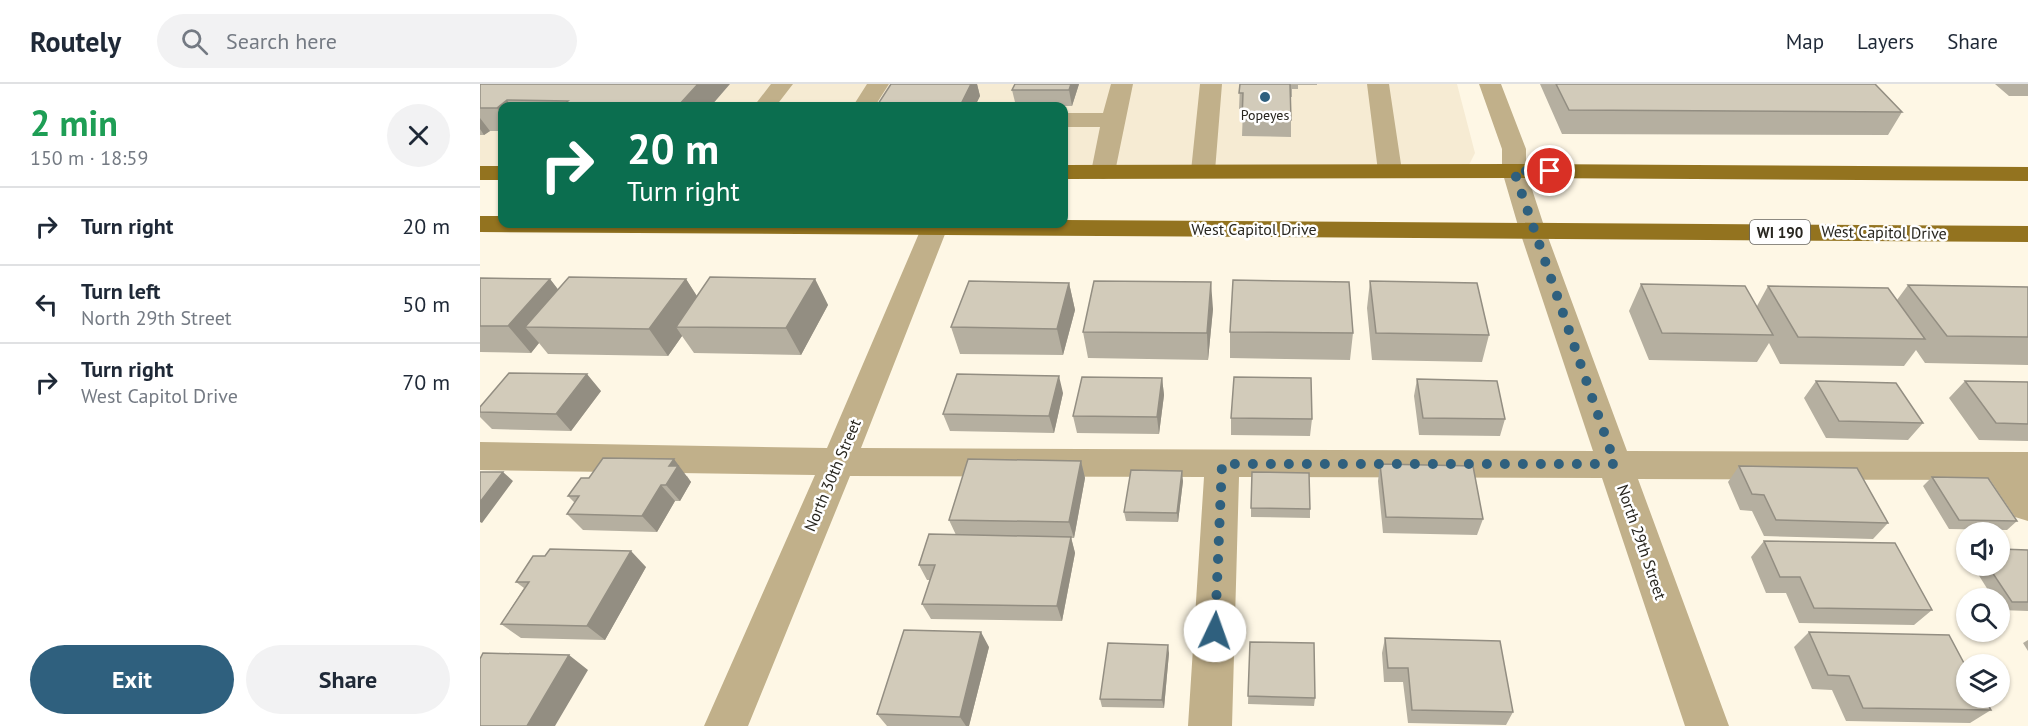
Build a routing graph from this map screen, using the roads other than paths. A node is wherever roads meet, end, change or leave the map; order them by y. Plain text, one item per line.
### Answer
1 (782, 84) edge
2 (878, 84) edge
3 (1122, 84) edge
4 (1211, 84) edge
5 (1378, 84) edge
6 (1490, 84) edge
7 (768, 102) edge
8 (867, 102) edge
9 (1068, 120) edge
10 (1113, 120) junction
11 (1068, 171) edge
12 (1103, 171) junction
13 (1203, 171) junction
14 (1390, 171) junction
15 (1514, 171) junction
16 (480, 173) edge
17 (498, 173) edge
18 (2028, 174) edge
19 (480, 224) edge
20 (498, 224) edge
21 (1068, 227) edge
22 (948, 228) edge
23 (1532, 229) junction
24 (2028, 234) edge
25 (480, 456) edge
26 (838, 462) junction
27 (1222, 464) junction
28 (1615, 464) junction
29 (2014, 466) edge
30 (2028, 506) edge
31 (726, 726) edge
32 (1210, 726) edge
33 (1707, 726) edge

1 - 7 street
2 - 8 street
3 - 10 street
4 - 13 street
5 - 14 street
6 - 15 street, North 29th Street
9 - 10 street
10 - 12 street
11 - 12 main road
12 - 13 main road
13 - 14 main road
14 - 15 main road
15 - 18 main road
15 - 23 street, North 29th Street
16 - 17 main road
19 - 20 main road, West Capitol Drive / WI 190
21 - 23 main road, West Capitol Drive / WI 190
22 - 26 street, North 30th Street
23 - 24 main road, West Capitol Drive / WI 190
23 - 28 street, North 29th Street
25 - 26 street
26 - 27 street
26 - 31 street, North 30th Street
27 - 28 street
27 - 32 street
28 - 29 street
28 - 33 street, North 29th Street
29 - 30 street

